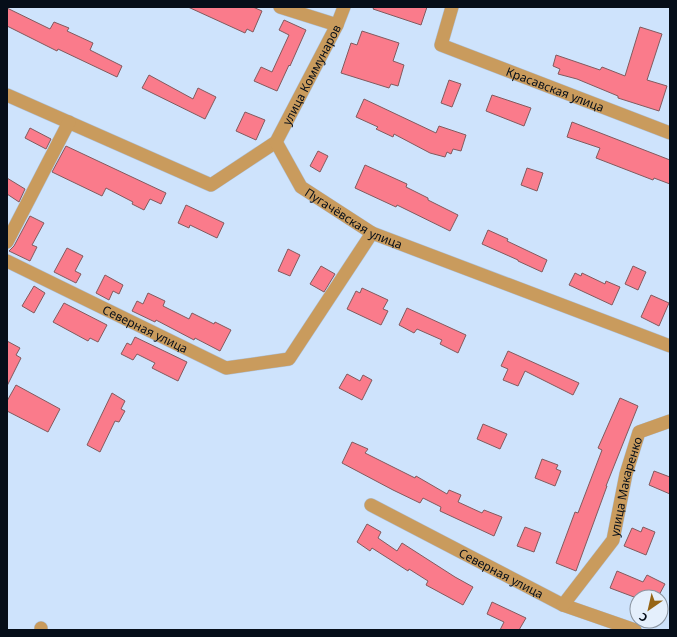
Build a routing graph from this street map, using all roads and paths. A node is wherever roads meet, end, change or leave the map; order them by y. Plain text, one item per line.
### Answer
1 (280, 7) edge
2 (344, 7) edge
3 (452, 7) edge
4 (337, 25) junction
5 (7, 95) edge
6 (69, 122) junction
7 (670, 133) edge
8 (276, 142) junction
9 (372, 233) junction
10 (7, 242) edge
11 (7, 261) edge
12 (670, 346) edge
13 (670, 420) edge
14 (371, 504) dead end
15 (563, 606) junction
16 (635, 630) edge

1 - 4 street
2 - 4 street, улица Коммунаров
3 - 7 street, Красавская улица
4 - 8 street, улица Коммунаров
5 - 6 street
6 - 8 street
6 - 10 street
8 - 9 street, Пугачёвская улица
9 - 11 street, Северная улица
9 - 12 street, Пугачёвская улица
13 - 15 street, улица Макаренко
14 - 15 street, Северная улица
15 - 16 street, Северная улица

